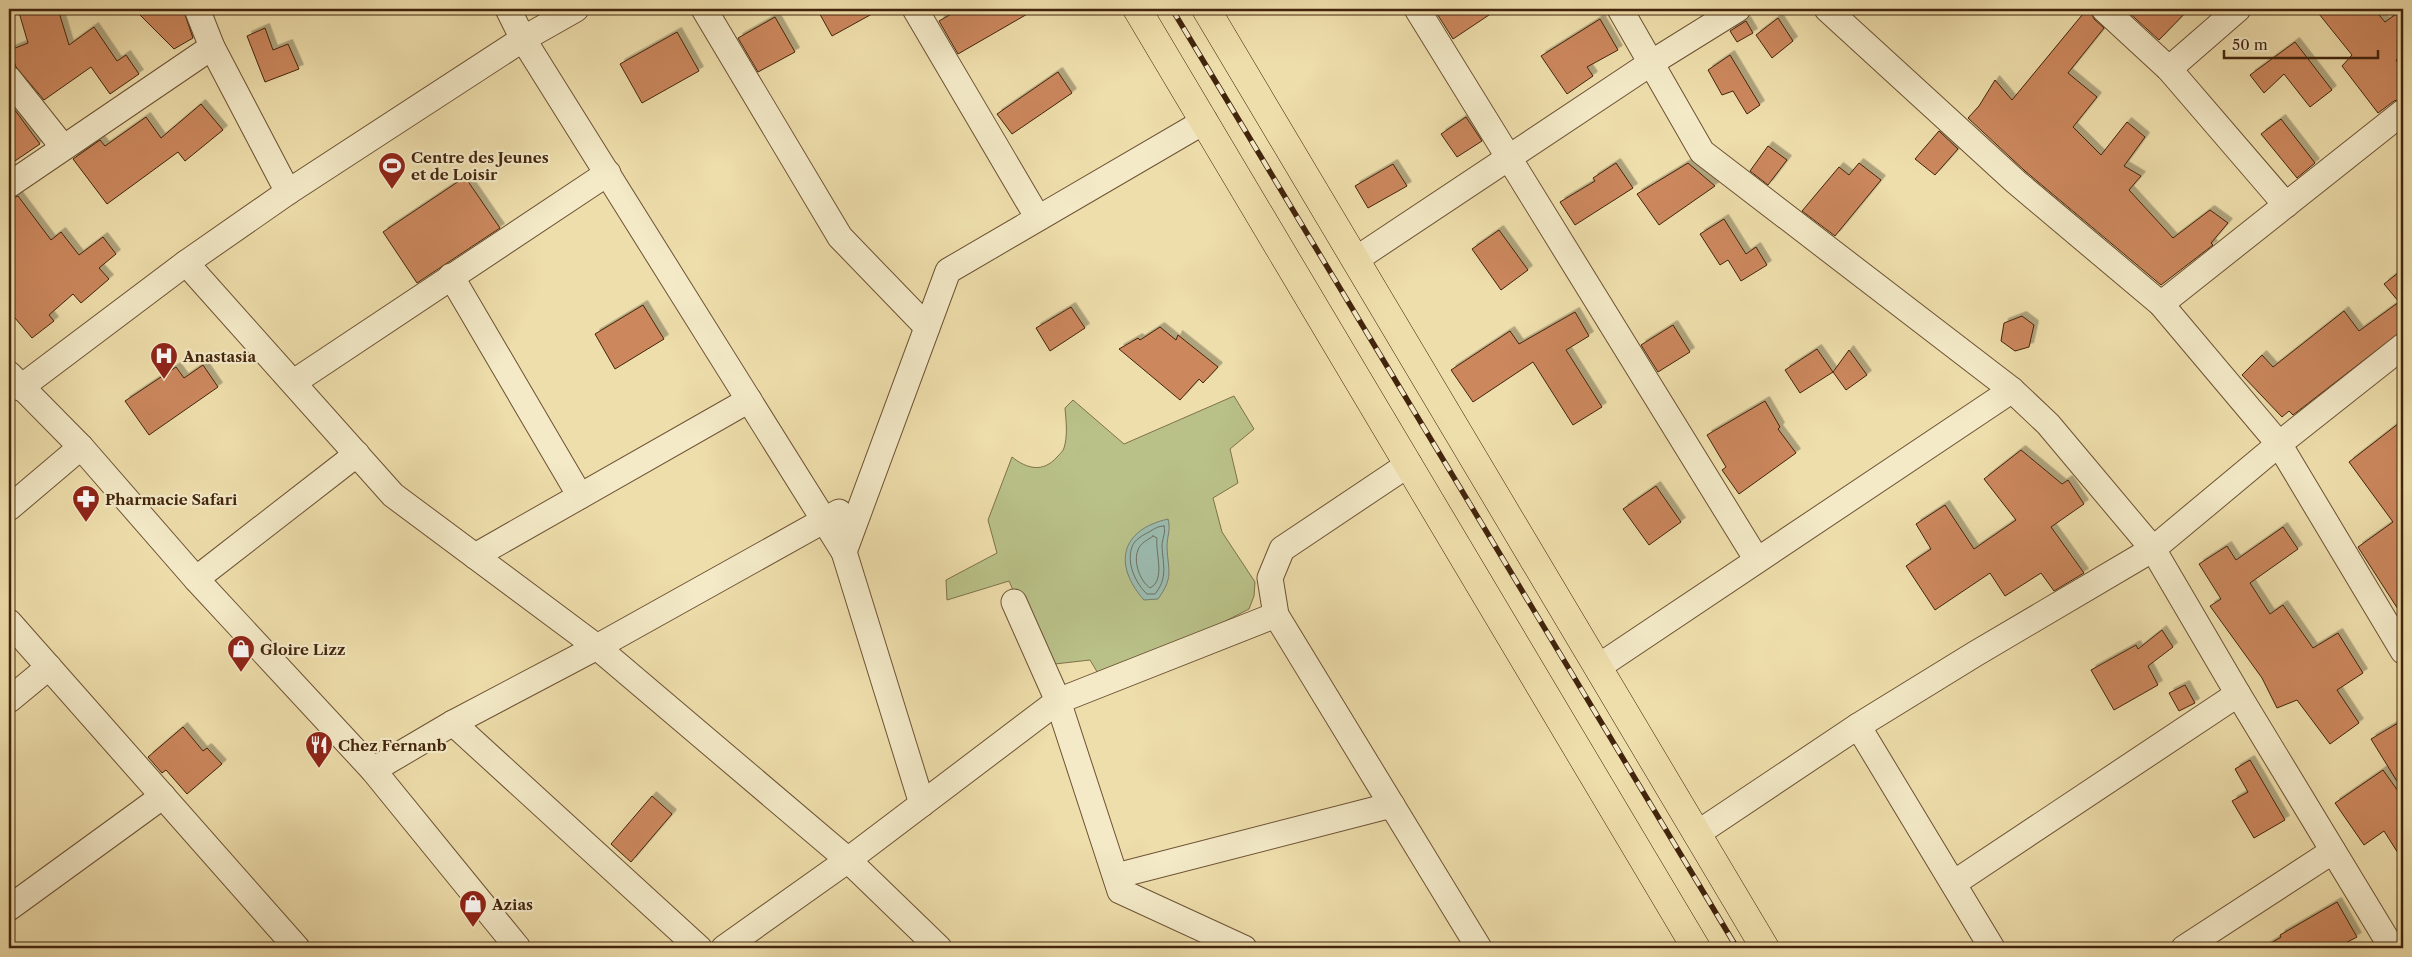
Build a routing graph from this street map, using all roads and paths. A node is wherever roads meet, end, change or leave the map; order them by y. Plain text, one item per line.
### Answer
1 (197, 9) edge
2 (508, 9) edge
3 (576, 9) edge
4 (704, 9) edge
5 (915, 9) edge
6 (1137, 9) edge
7 (1206, 9) edge
8 (1417, 9) edge
9 (1620, 9) edge
10 (1738, 9) edge
11 (1827, 9) edge
12 (2104, 9) edge
13 (2238, 9) edge
14 (523, 39) junction
15 (212, 48) junction
16 (1651, 63) junction
17 (2169, 69) junction
18 (9, 79) edge
19 (2403, 112) edge
20 (1205, 121) junction
21 (63, 147) junction
22 (1509, 159) junction
23 (608, 173) junction
24 (9, 185) edge
25 (288, 192) junction
26 (2286, 205) junction
27 (1038, 218) junction
28 (1355, 260) junction
29 (186, 263) junction
30 (451, 276) junction
31 (2161, 304) junction
32 (927, 327) junction
33 (2403, 346) edge
34 (15, 381) edge
35 (294, 382) junction
36 (2012, 390) junction
37 (749, 400) junction
38 (2280, 444) junction
39 (81, 447) junction
40 (357, 454) junction
41 (1409, 464) junction
42 (580, 496) junction
43 (863, 499) junction
44 (9, 508) edge
45 (824, 521) junction
46 (2153, 549) junction
47 (844, 552) junction
48 (475, 556) junction
49 (1757, 560) junction
50 (196, 579) junction
51 (1014, 602) dead end
52 (1276, 615) junction
53 (9, 622) edge
54 (2400, 636) edge
55 (597, 647) junction
56 (1598, 666) junction
57 (49, 668) junction
58 (2238, 694) junction
59 (9, 700) edge
60 (1058, 701) junction
61 (453, 723) junction
62 (1858, 726) junction
63 (373, 770) junction
64 (163, 796) junction
65 (922, 804) junction
66 (1392, 804) junction
67 (1698, 833) junction
68 (2333, 851) junction
69 (848, 860) junction
70 (1116, 876) junction
71 (1954, 883) junction
72 (9, 908) edge
73 (298, 948) edge
74 (518, 948) edge
75 (699, 948) edge
76 (724, 948) edge
77 (939, 948) edge
78 (1244, 948) edge
79 (1479, 948) edge
80 (1696, 948) edge
81 (1765, 948) edge
82 (1992, 948) edge
83 (2185, 948) edge
84 (2392, 948) edge

1 - 15 street
2 - 14 street
3 - 14 street
4 - 32 street
5 - 27 street
6 - 20 main road
7 - 28 main road
8 - 22 street
9 - 16 street
10 - 16 street
11 - 31 street
12 - 17 street
13 - 17 street
14 - 23 street
14 - 25 street
15 - 21 street
15 - 25 street
16 - 22 street
16 - 36 street
17 - 26 street
18 - 21 street
19 - 26 street
20 - 27 street
20 - 41 main road
21 - 24 street
22 - 28 street
22 - 49 street
23 - 30 street
23 - 37 street
25 - 29 street
26 - 31 street
27 - 32 street
28 - 56 main road
29 - 34 street
29 - 35 street
30 - 35 street
30 - 42 street
31 - 38 street
32 - 43 street
33 - 38 street
34 - 39 street
35 - 40 street
36 - 46 street
36 - 49 street
37 - 42 street
37 - 45 street
38 - 46 street
38 - 54 street
39 - 44 street
39 - 50 street
40 - 48 street
40 - 50 street
41 - 52 street
41 - 80 main road
42 - 48 street
43 - 45 street
43 - 47 street
45 - 47 street
45 - 55 street
46 - 58 street
46 - 62 street
47 - 65 street
48 - 55 street
49 - 56 street
50 - 63 street
51 - 60 street
52 - 60 street
52 - 66 street
53 - 57 street
55 - 61 street
55 - 69 street
56 - 67 main road
57 - 59 street
57 - 64 street
58 - 68 street
58 - 71 street
60 - 65 street
60 - 70 street
61 - 63 street
61 - 75 street
62 - 67 street
62 - 71 street
63 - 74 street
64 - 72 street
64 - 73 street
65 - 69 street
66 - 70 street
66 - 79 street
67 - 81 main road
68 - 83 street
68 - 84 street
69 - 76 street
69 - 77 street
70 - 78 street
71 - 82 street

